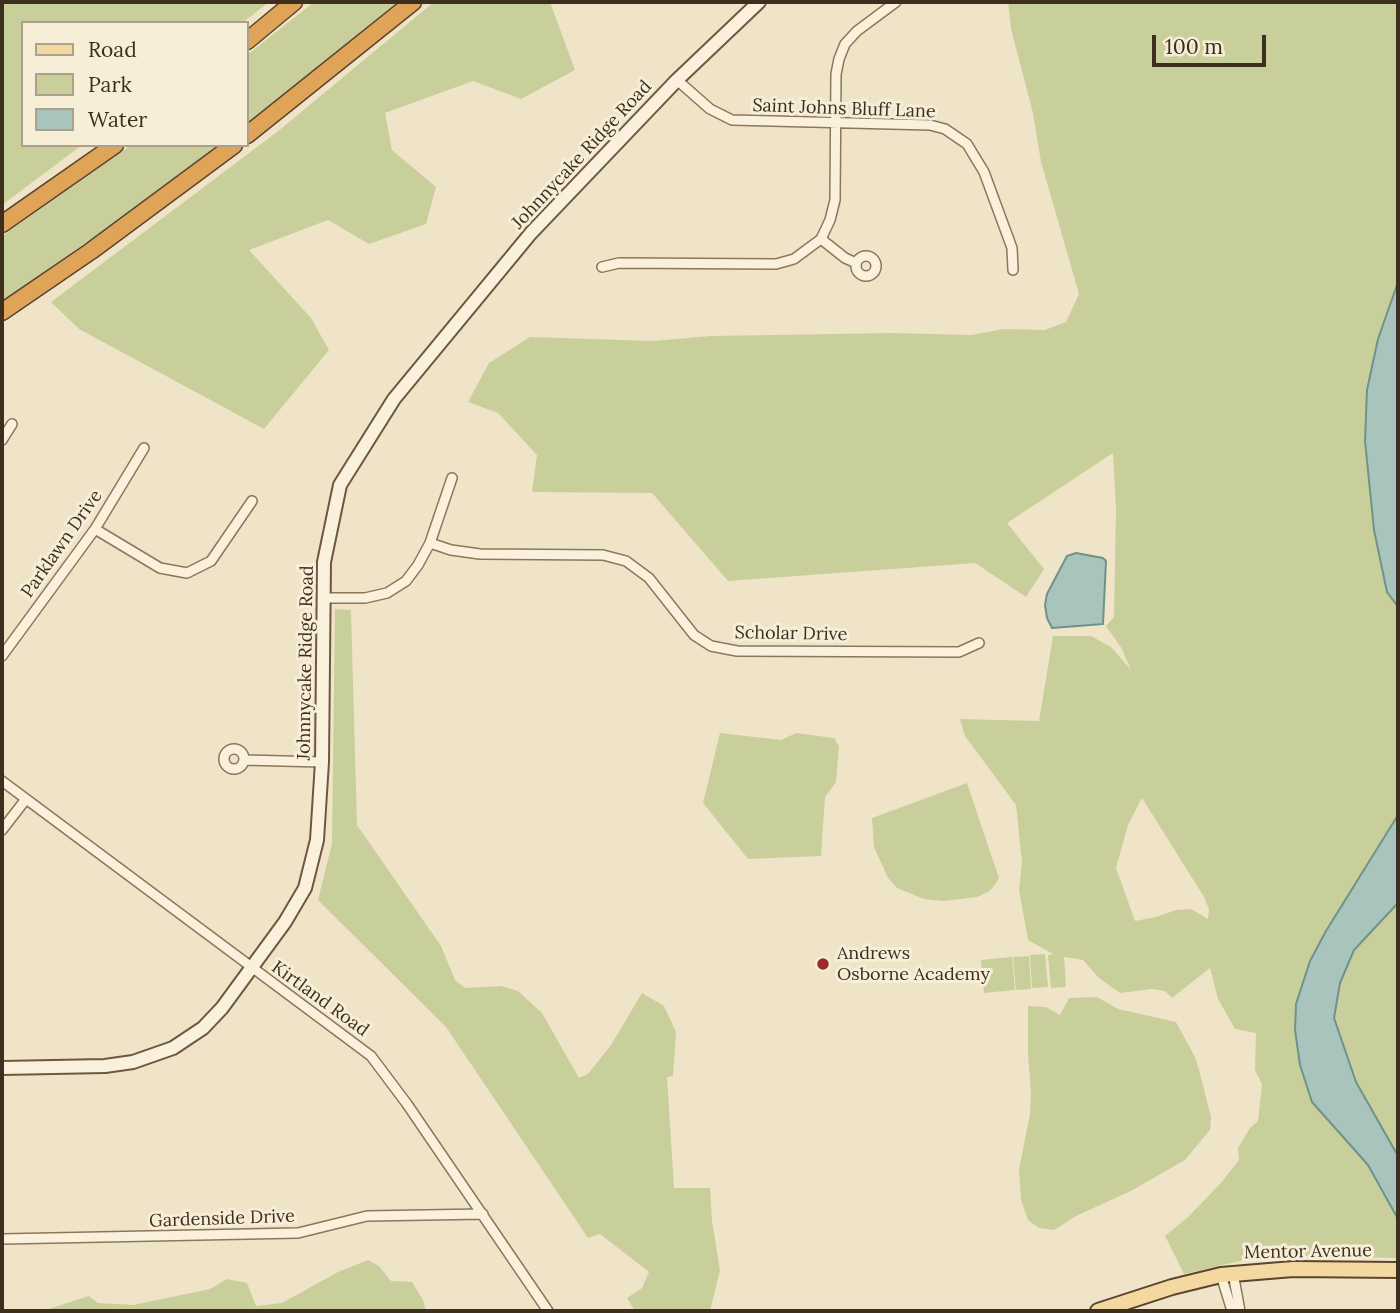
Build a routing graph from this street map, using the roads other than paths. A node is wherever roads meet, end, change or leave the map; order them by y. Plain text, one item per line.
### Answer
1 (294, 2) edge
2 (413, 2) edge
3 (759, 2) edge
4 (896, 2) edge
5 (248, 40) edge
6 (677, 80) junction
7 (836, 123) junction
8 (248, 134) edge
9 (112, 147) edge
10 (231, 147) edge
11 (2, 224) edge
12 (821, 239) junction
13 (856, 263) dead end
14 (602, 267) dead end
15 (1013, 270) dead end
16 (2, 312) edge
17 (12, 424) dead end
18 (2, 440) edge
19 (144, 448) dead end
20 (452, 478) dead end
21 (252, 501) dead end
22 (95, 529) junction
23 (430, 543) junction
24 (324, 598) junction
25 (979, 643) dead end
26 (2, 656) edge
27 (244, 760) dead end
28 (322, 762) junction
29 (2, 781) edge
30 (26, 799) junction
31 (2, 830) edge
32 (251, 968) junction
33 (2, 1068) edge
34 (483, 1214) junction
35 (2, 1239) edge
36 (1398, 1270) edge
37 (1227, 1274) junction
38 (548, 1311) edge
39 (1098, 1311) edge
40 (1232, 1311) edge
41 (1240, 1311) edge

1 - 5 highway
2 - 8 highway
3 - 6 main road, Johnnycake Ridge Road
4 - 7 street
6 - 7 street, Saint Johns Bluff Lane
6 - 24 main road, Johnnycake Ridge Road
7 - 12 street
7 - 15 street, Saint Johns Bluff Lane
9 - 11 highway
10 - 16 highway
12 - 13 street
12 - 14 street
17 - 18 street
19 - 22 street, Parklawn Drive
20 - 23 street
21 - 22 street
22 - 26 street, Parklawn Drive
23 - 24 street
23 - 25 street, Scholar Drive
24 - 28 main road, Johnnycake Ridge Road
27 - 28 street
28 - 32 main road, Johnnycake Ridge Road
29 - 30 street, Kirtland Road
30 - 31 street
30 - 32 street, Kirtland Road
32 - 33 main road, Johnnycake Ridge Road
32 - 34 street, Kirtland Road
34 - 35 street, Gardenside Drive
34 - 38 street, Kirtland Road
36 - 37 main road, Mentor Avenue
37 - 39 main road, Mentor Avenue
37 - 40 street
37 - 41 street

